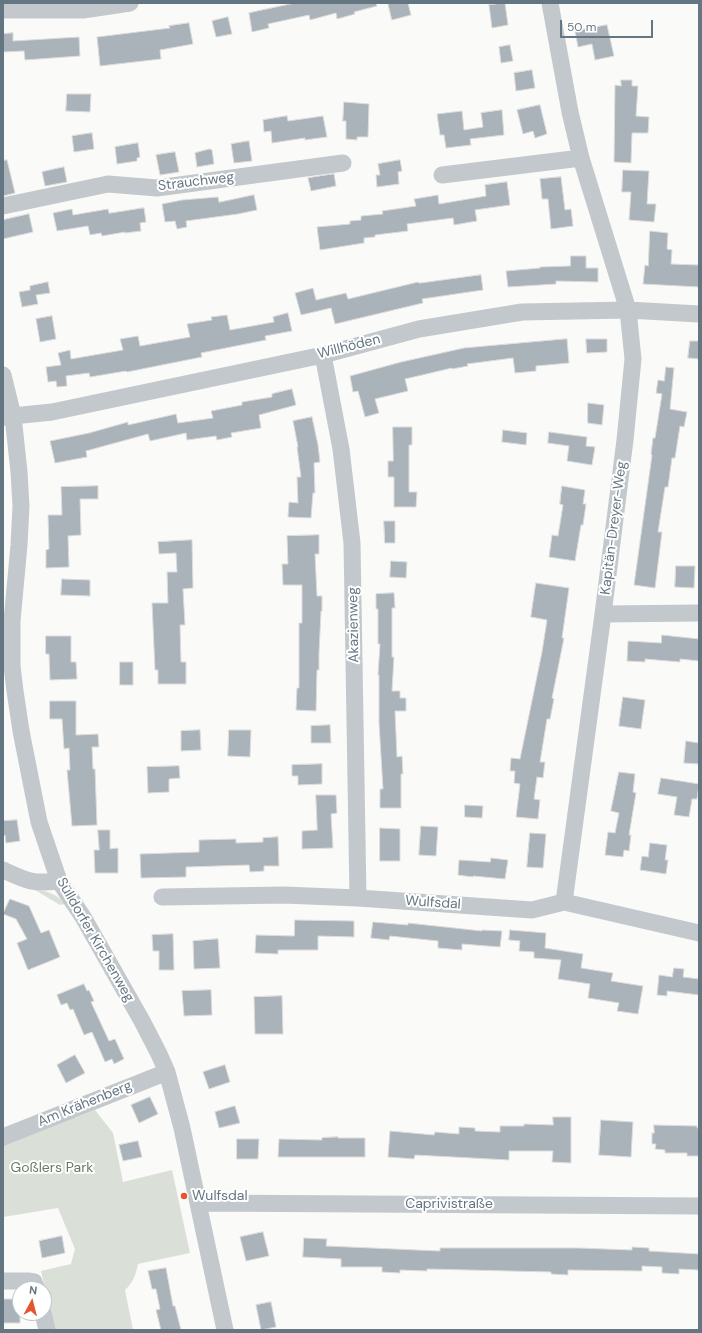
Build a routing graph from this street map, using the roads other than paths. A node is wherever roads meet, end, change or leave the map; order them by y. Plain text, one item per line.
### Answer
1 (130, 3) edge
2 (550, 3) edge
3 (3, 10) edge
4 (581, 158) junction
5 (343, 163) dead end
6 (442, 175) dead end
7 (3, 206) edge
8 (628, 310) junction
9 (699, 314) edge
10 (323, 355) junction
11 (3, 375) edge
12 (8, 417) edge
13 (699, 613) edge
14 (603, 614) junction
15 (3, 870) edge
16 (59, 881) junction
17 (162, 897) dead end
18 (358, 898) junction
19 (564, 902) junction
20 (699, 933) edge
21 (167, 1072) junction
22 (3, 1138) edge
23 (198, 1203) junction
24 (699, 1206) edge
25 (3, 1281) edge
26 (31, 1281) edge
27 (225, 1330) edge

1 - 3 street
2 - 4 street, Kapitän-Dreyer-Weg
4 - 6 street
4 - 8 street, Kapitän-Dreyer-Weg
5 - 7 street, Strauchweg
8 - 9 street, Willhöden
8 - 10 street, Willhöden
8 - 14 street, Kapitän-Dreyer-Weg
10 - 12 street, Willhöden
10 - 18 street, Akazienweg
11 - 12 street, Sülldorfer Kirchenweg
12 - 16 street, Sülldorfer Kirchenweg
13 - 14 street
14 - 19 street, Kapitän-Dreyer-Weg
15 - 16 street
16 - 21 street, Sülldorfer Kirchenweg
17 - 18 street, Wulfsdal
18 - 19 street, Wulfsdal
19 - 20 street, Wulfsdal
21 - 22 street, Am Krähenberg
21 - 23 street, Sülldorfer Kirchenweg
23 - 24 street, Caprivistraße
23 - 27 street, Sülldorfer Kirchenweg
25 - 26 street

